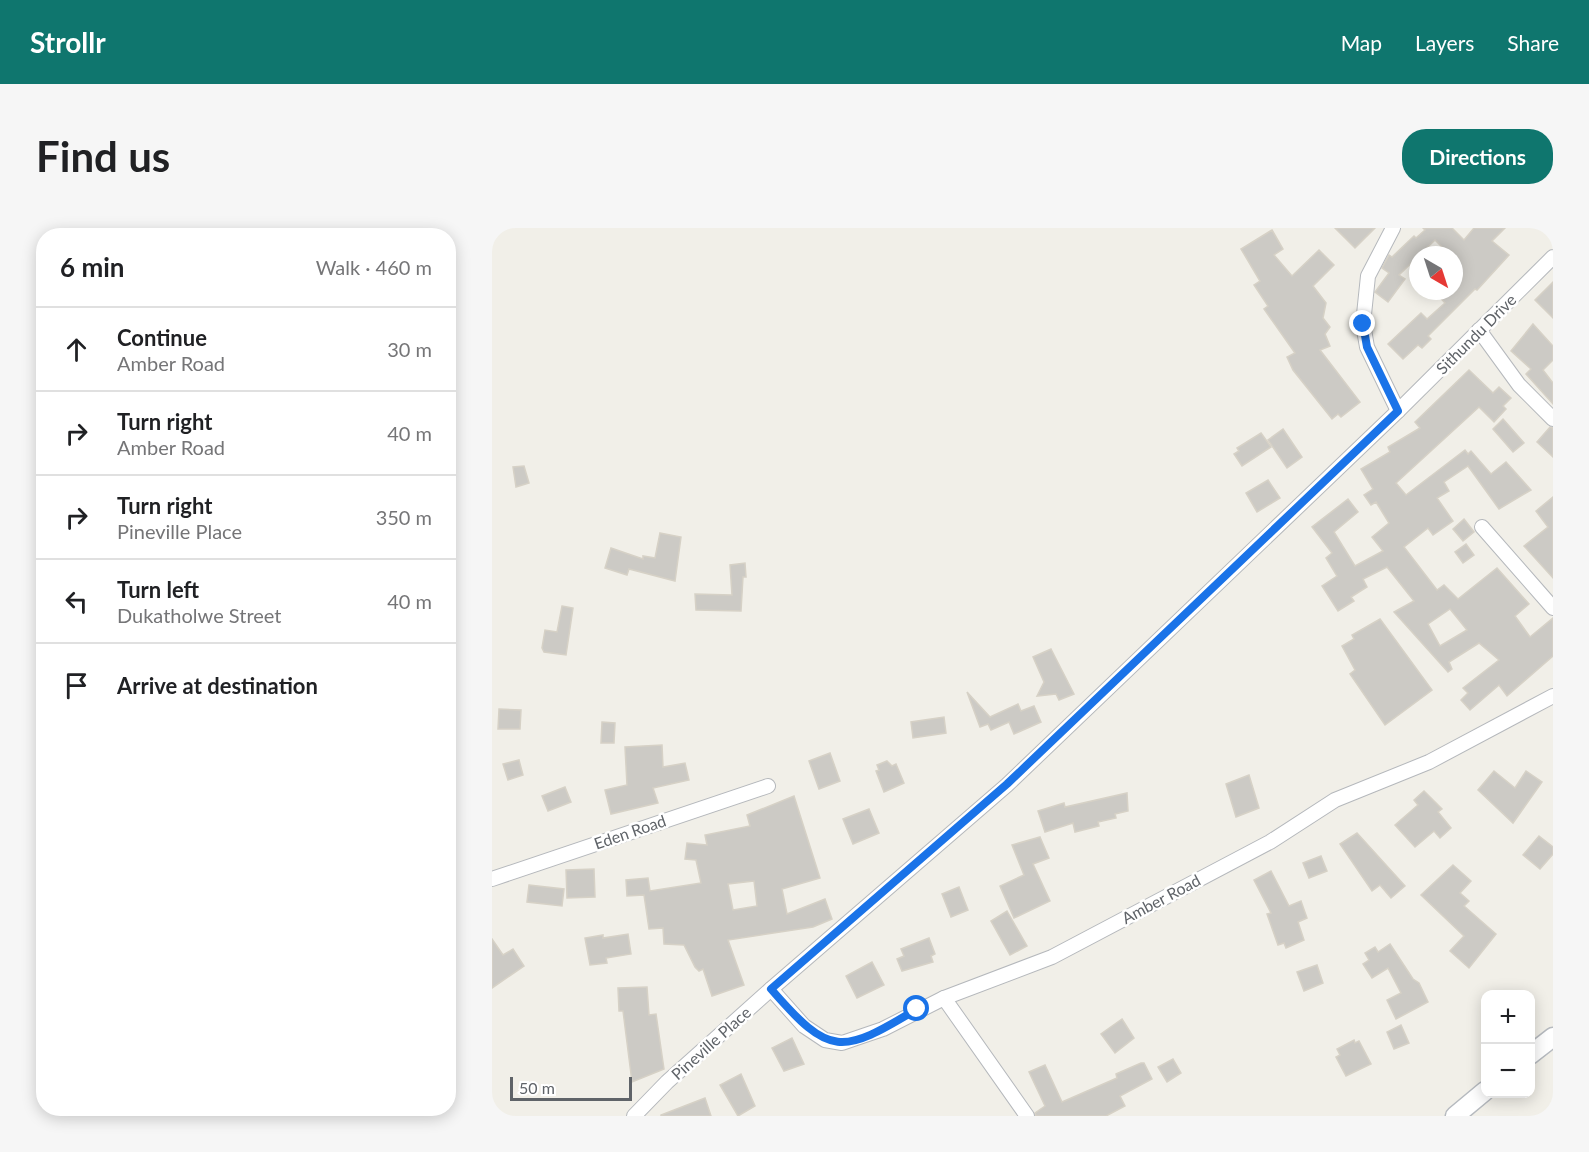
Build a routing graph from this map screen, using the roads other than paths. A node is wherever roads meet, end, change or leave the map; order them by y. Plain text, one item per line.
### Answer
1 (1393, 228) edge
2 (1553, 257) edge
3 (1479, 330) junction
4 (1398, 411) junction
5 (1553, 419) edge
6 (1482, 527) dead end
7 (1553, 608) edge
8 (1553, 696) edge
9 (768, 786) dead end
10 (492, 879) edge
11 (771, 989) junction
12 (944, 998) junction
13 (1553, 1037) edge
14 (1535, 1051) edge
15 (1481, 1094) edge
16 (634, 1116) edge
17 (1027, 1116) edge
18 (1455, 1116) edge

1 - 4 street
2 - 3 street, Sithundu Drive
3 - 4 street, Sithundu Drive
3 - 5 street
4 - 11 street, Pineville Place
6 - 7 street
8 - 12 street, Amber Road
9 - 10 street, Eden Road
11 - 12 street, Amber Road
11 - 16 street, Pineville Place
12 - 17 street
13 - 14 street
15 - 18 street

